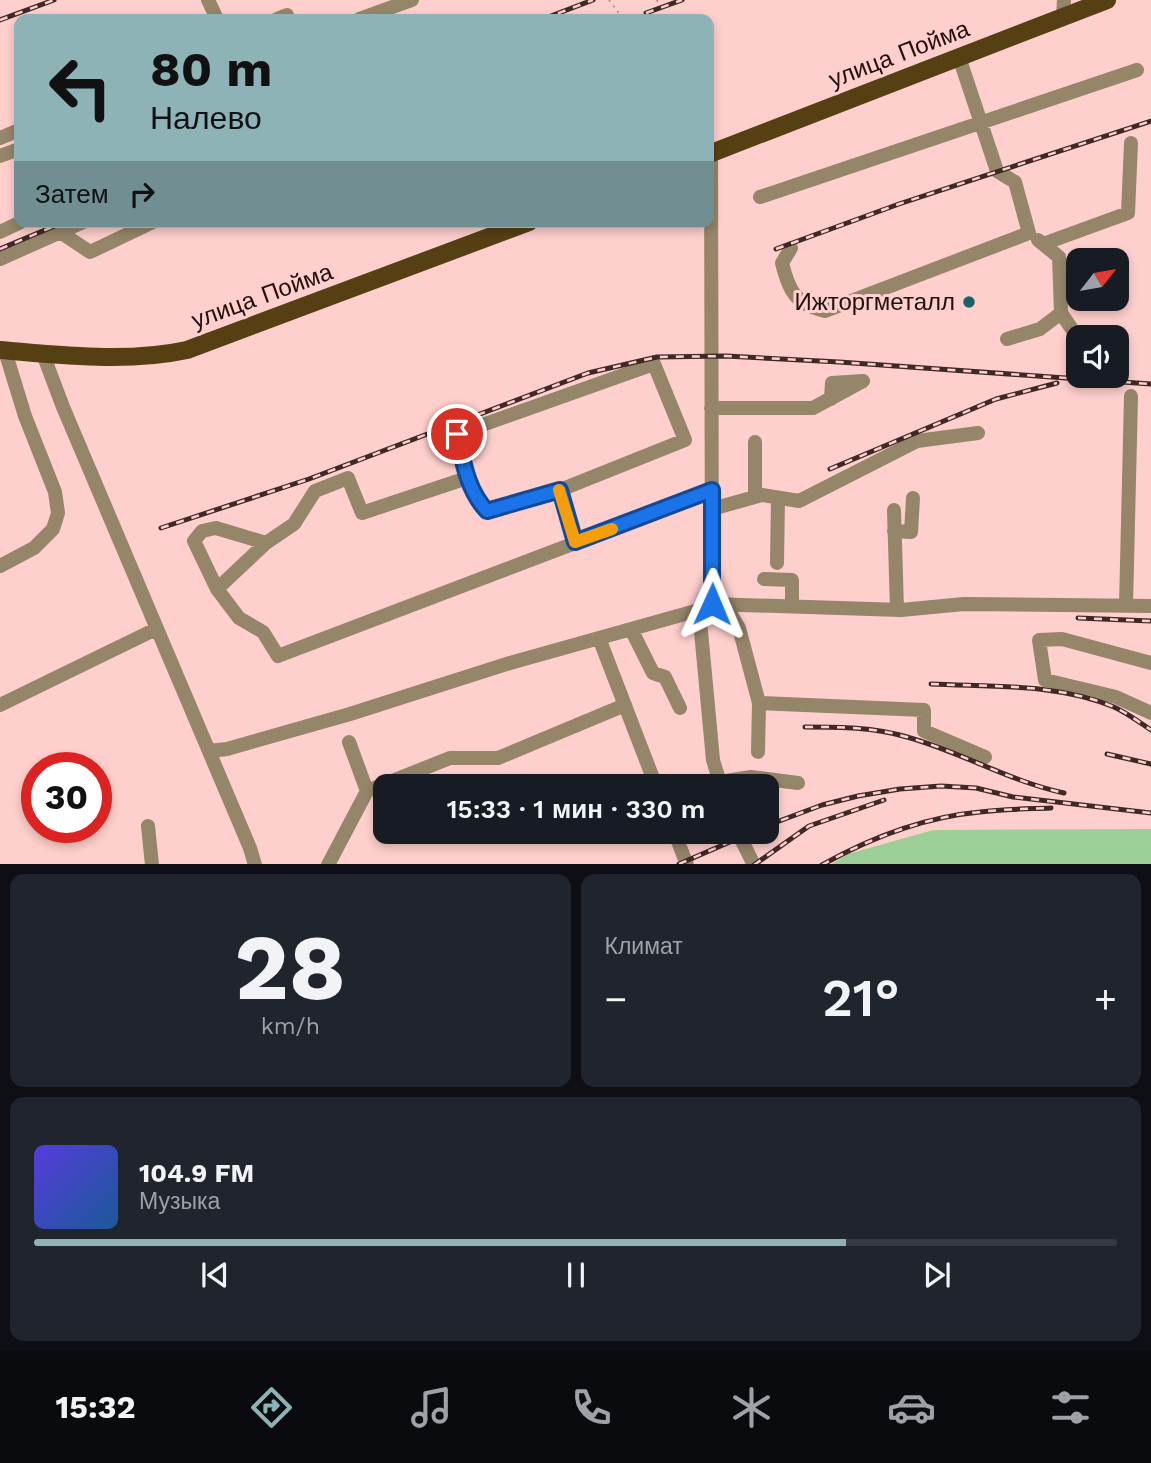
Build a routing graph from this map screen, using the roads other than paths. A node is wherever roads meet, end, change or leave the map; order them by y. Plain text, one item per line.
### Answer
1 (412, 0) edge
2 (1107, 0) edge
3 (1064, 9) edge
4 (373, 14) edge
5 (959, 57) junction
6 (1138, 70) dead end
7 (981, 124) junction
8 (1131, 143) dead end
9 (714, 152) edge
10 (760, 197) dead end
11 (69, 228) edge
12 (141, 228) edge
13 (513, 228) edge
14 (711, 228) edge
15 (60, 232) junction
16 (1029, 233) junction
17 (1043, 244) junction
18 (791, 248) dead end
19 (0, 259) edge
20 (1061, 313) junction
21 (1070, 325) edge
22 (1007, 339) dead end
23 (2, 350) edge
24 (43, 354) junction
25 (1131, 396) dead end
26 (831, 399) dead end
27 (712, 408) junction
28 (978, 433) dead end
29 (755, 442) dead end
30 (467, 478) junction
31 (560, 490) junction
32 (712, 490) junction
33 (755, 497) junction
34 (778, 498) junction
35 (914, 498) dead end
36 (712, 509) junction
37 (894, 510) dead end
38 (894, 531) junction
39 (575, 542) junction
40 (266, 543) junction
41 (777, 564) dead end
42 (0, 566) edge
43 (764, 579) dead end
44 (217, 589) junction
45 (712, 606) junction
46 (792, 606) junction
47 (1126, 606) junction
48 (1151, 606) edge
49 (897, 610) junction
50 (156, 629) junction
51 (631, 629) junction
52 (599, 638) junction
53 (1151, 663) edge
54 (759, 703) junction
55 (0, 705) edge
56 (625, 705) junction
57 (680, 708) dead end
58 (1151, 713) edge
59 (349, 742) dead end
60 (209, 751) junction
61 (758, 752) dead end
62 (985, 757) dead end
63 (651, 774) edge
64 (717, 774) edge
65 (779, 781) edge
66 (797, 783) dead end
67 (367, 791) junction
68 (149, 825) dead end
69 (679, 844) edge
70 (744, 844) edge
71 (152, 864) edge
72 (255, 864) edge
73 (328, 864) edge
74 (687, 864) edge
75 (754, 864) edge

1 - 4 street
2 - 3 main road, улица Пойма
3 - 5 main road, улица Пойма
5 - 7 street
5 - 9 main road, улица Пойма
6 - 7 street
7 - 10 street
7 - 16 street
8 - 17 street
11 - 15 street
12 - 15 street
13 - 24 main road, улица Пойма
14 - 27 street
15 - 19 street
16 - 17 street
16 - 18 street
17 - 20 street
20 - 21 street
20 - 22 street
23 - 24 main road, улица Пойма
23 - 42 street
24 - 50 street
25 - 47 street
26 - 27 street
27 - 32 street
28 - 34 street
29 - 33 street
30 - 31 street
30 - 31 street
30 - 40 street
31 - 39 street
32 - 36 street
32 - 39 street
33 - 34 street
33 - 36 street
34 - 41 street
35 - 38 street
36 - 45 street
37 - 38 street
38 - 49 street
39 - 44 street
40 - 44 street
40 - 44 street
43 - 46 street
45 - 46 street
45 - 51 street
45 - 54 street
45 - 64 street
46 - 49 street
47 - 48 street
47 - 49 street
50 - 55 street
50 - 60 street
51 - 52 street
51 - 57 street
52 - 56 street
52 - 60 street
53 - 58 street
54 - 61 street
54 - 62 street
56 - 63 street
56 - 67 street
59 - 67 street
60 - 72 street
65 - 66 street
67 - 73 street
68 - 71 street
69 - 74 street
70 - 75 street

